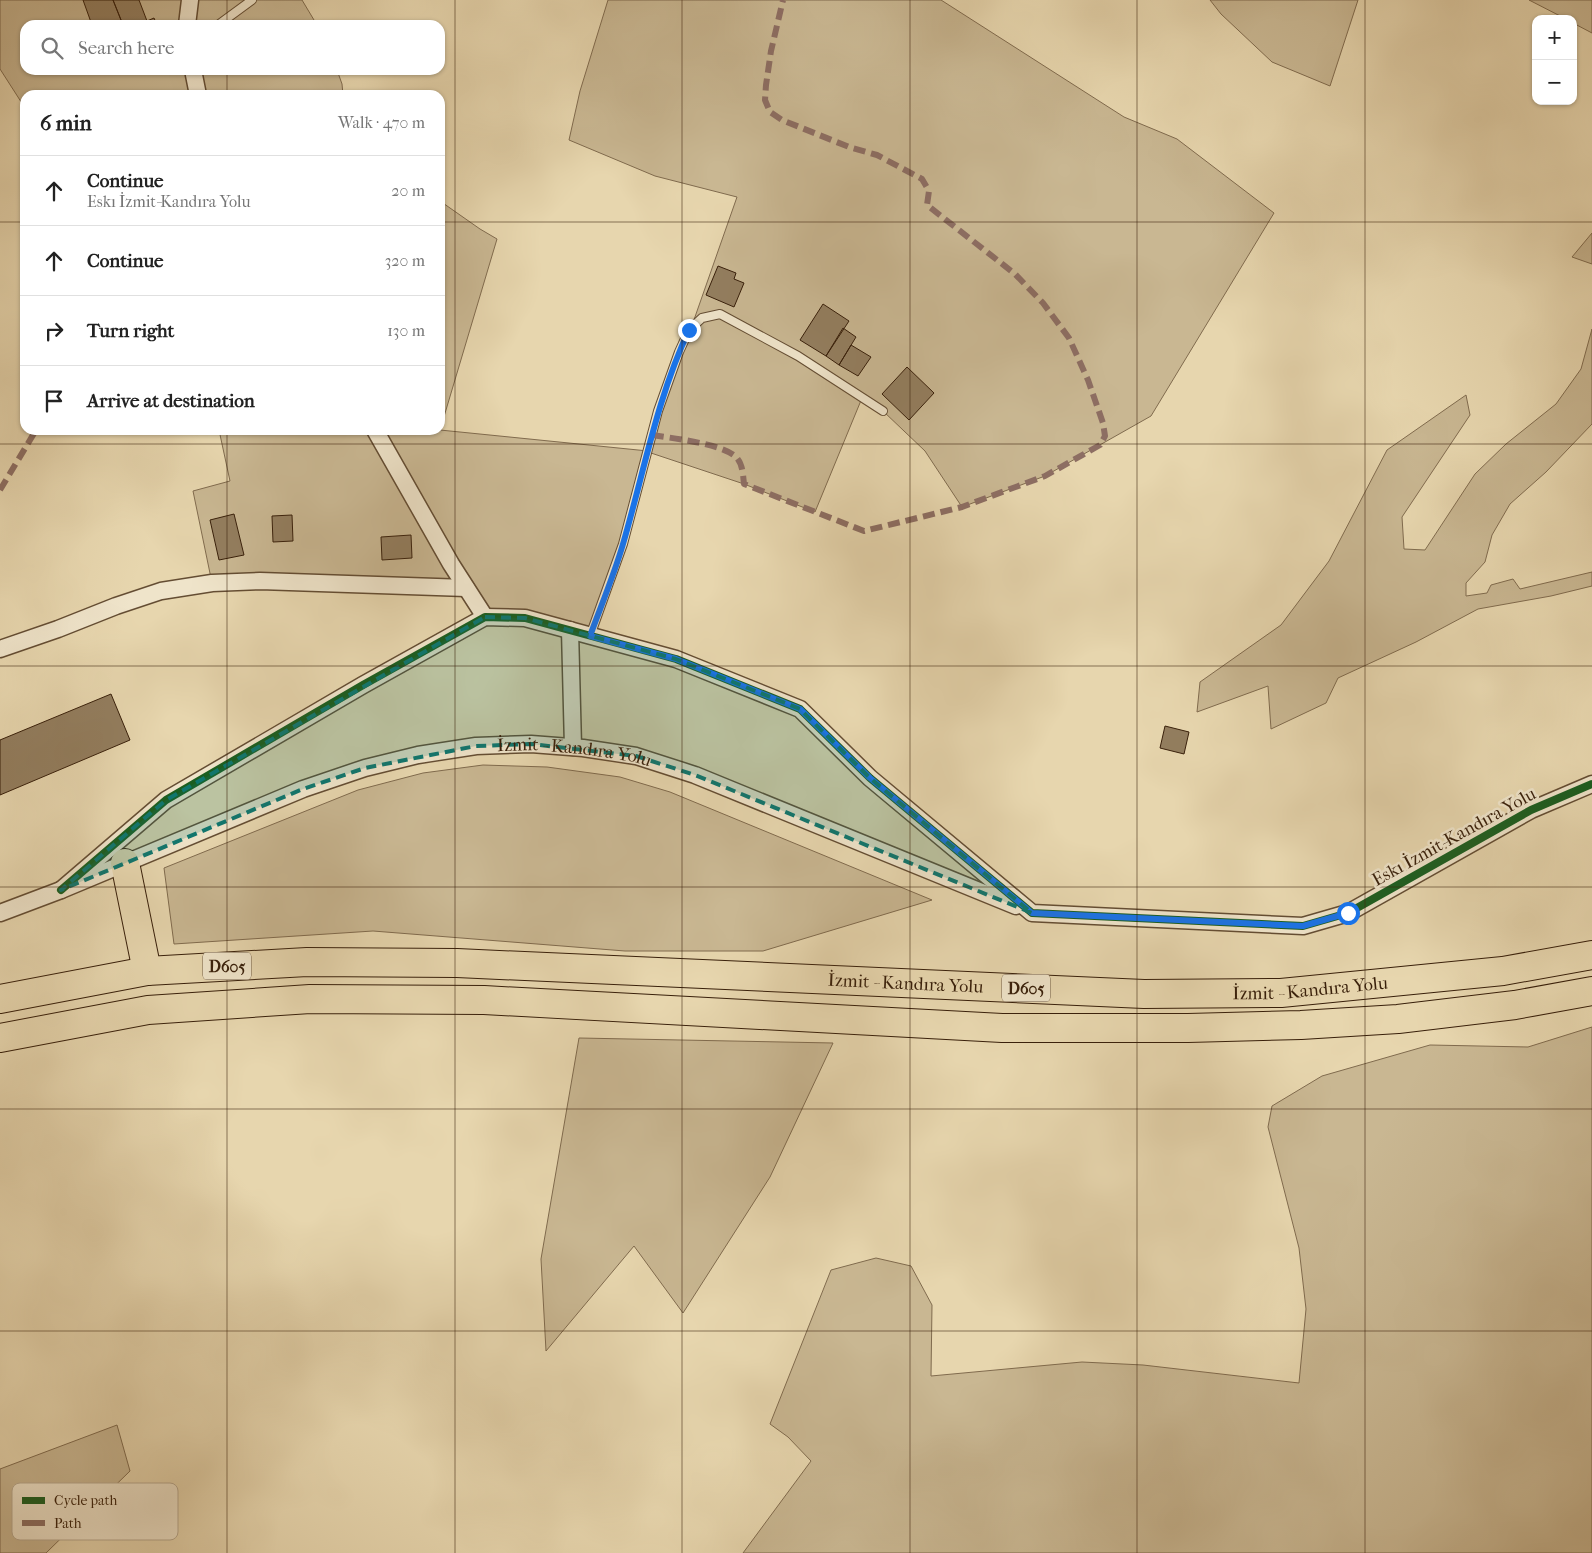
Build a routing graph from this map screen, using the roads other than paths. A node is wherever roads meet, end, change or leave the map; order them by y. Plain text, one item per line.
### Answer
1 (190, 0) edge
2 (252, 0) edge
3 (188, 20) edge
4 (225, 20) edge
5 (194, 75) edge
6 (197, 90) edge
7 (883, 411) dead end
8 (378, 435) edge
9 (466, 588) junction
10 (485, 617) junction
11 (570, 630) junction
12 (590, 636) junction
13 (0, 649) edge
14 (573, 747) junction
15 (1592, 784) edge
16 (125, 863) junction
17 (61, 890) junction
18 (0, 913) edge
19 (1032, 913) junction
20 (1303, 926) joint
21 (1592, 955) edge
22 (147, 971) junction
23 (1592, 991) edge
24 (0, 1000) edge
25 (0, 1038) edge

1 - 3 street
2 - 4 lane
5 - 6 street
7 - 12 lane
8 - 9 street
9 - 10 street
9 - 13 street
10 - 11 street
10 - 17 street
11 - 12 street
11 - 14 street
12 - 19 street
14 - 16 street, İzmit - Kandıra Yolu
14 - 19 street, İzmit - Kandıra Yolu
15 - 20 street, Eskı İzmit-Kandıra Yolu
16 - 17 street, İzmit - Kandıra Yolu
16 - 22 highway
17 - 18 street, İzmit - Kandıra Yolu
19 - 20 street, İzmit - Kandıra Yolu
21 - 22 highway, İzmit - Kandıra Yolu / D605
22 - 24 highway, D605
23 - 25 highway

